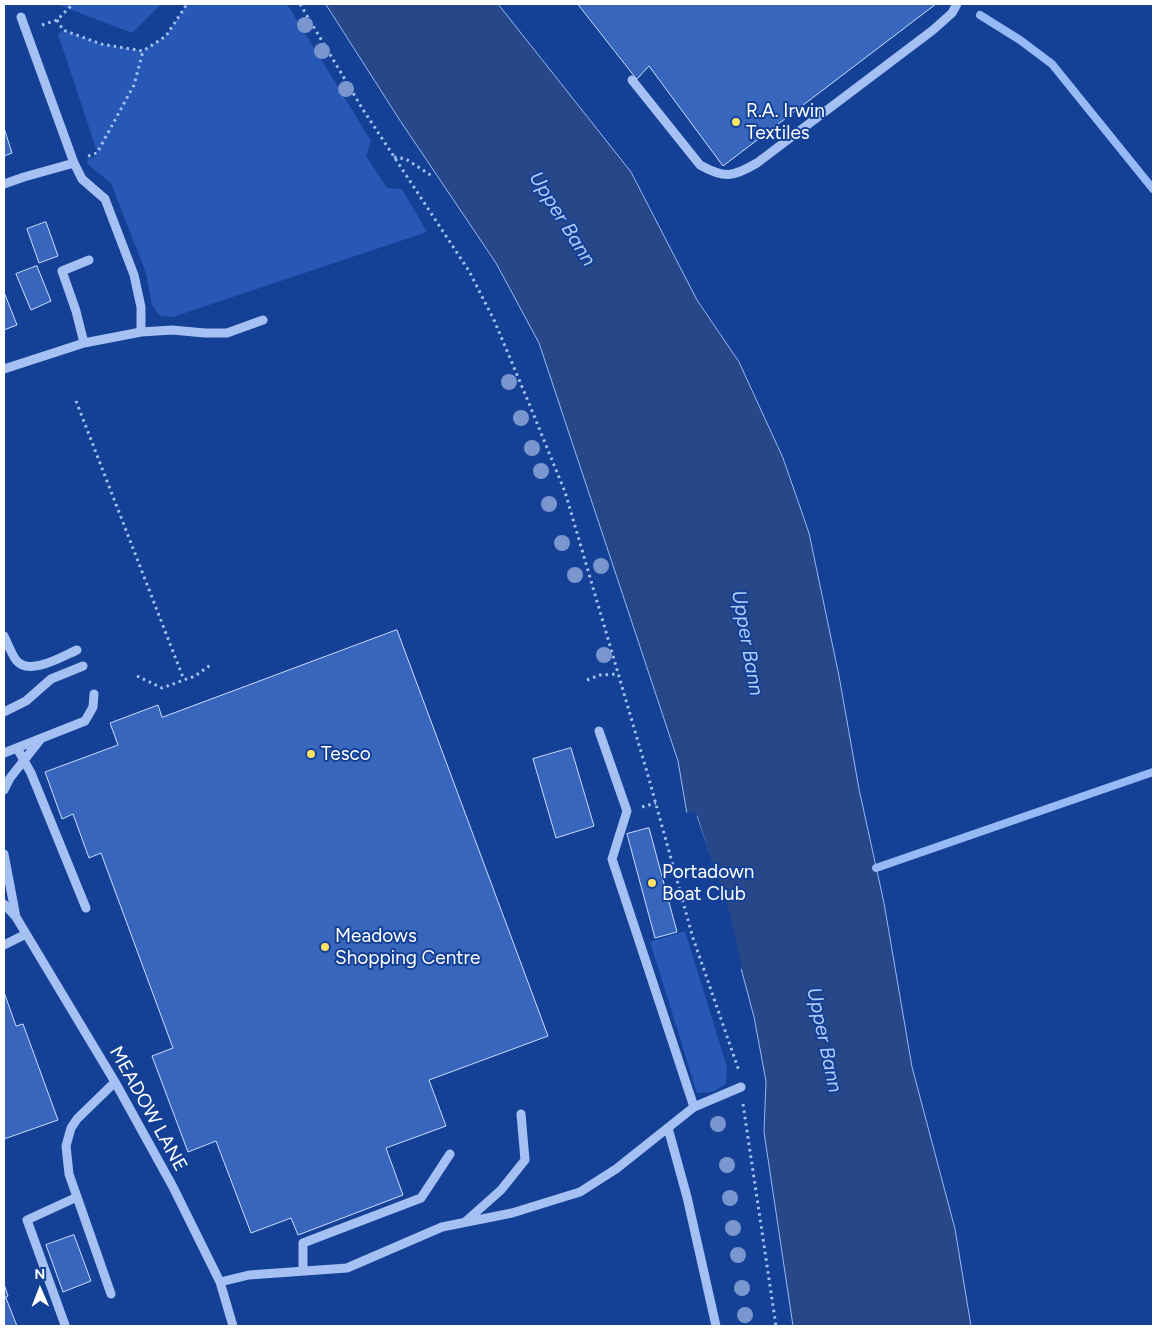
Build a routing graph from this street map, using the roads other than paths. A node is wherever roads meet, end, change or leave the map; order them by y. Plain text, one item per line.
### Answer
1 (957, 4) edge
2 (22, 17) dead end
3 (632, 80) dead end
4 (74, 163) junction
5 (4, 184) edge
6 (89, 260) dead end
7 (263, 320) dead end
8 (141, 332) junction
9 (84, 343) junction
10 (4, 368) edge
11 (4, 636) edge
12 (77, 650) dead end
13 (84, 666) dead end
14 (94, 694) dead end
15 (4, 712) edge
16 (599, 731) dead end
17 (40, 740) junction
18 (17, 748) junction
19 (4, 753) edge
20 (24, 761) junction
21 (4, 790) edge
22 (4, 854) edge
23 (4, 904) edge
24 (86, 908) dead end
25 (16, 917) junction
26 (26, 934) junction
27 (4, 945) edge
28 (115, 1082) junction
29 (741, 1087) road end
30 (694, 1107) junction
31 (521, 1114) dead end
32 (668, 1128) junction
33 (450, 1154) dead end
34 (77, 1197) junction
35 (465, 1222) junction
36 (303, 1271) junction
37 (220, 1282) junction
38 (111, 1294) dead end
39 (65, 1325) dead end
40 (233, 1326) edge
41 (716, 1326) edge

1 - 3 street
2 - 4 street
4 - 5 street
4 - 8 street
6 - 9 street
7 - 8 street
8 - 9 street
9 - 10 street
11 - 12 street
13 - 15 street
14 - 17 street
16 - 30 street
17 - 18 street
17 - 20 street
18 - 19 street
18 - 20 street
20 - 21 street
20 - 24 street
22 - 25 street, MEADOW LANE
23 - 25 street, MEADOW LANE
25 - 26 street, MEADOW LANE
26 - 27 street
26 - 28 street, MEADOW LANE
28 - 34 street
28 - 37 street, MEADOW LANE
29 - 30 street
30 - 32 street
31 - 35 street
32 - 35 street
32 - 41 street
33 - 36 street
34 - 38 street
34 - 39 street
35 - 36 street
36 - 37 street
37 - 40 street, MEADOW LANE

